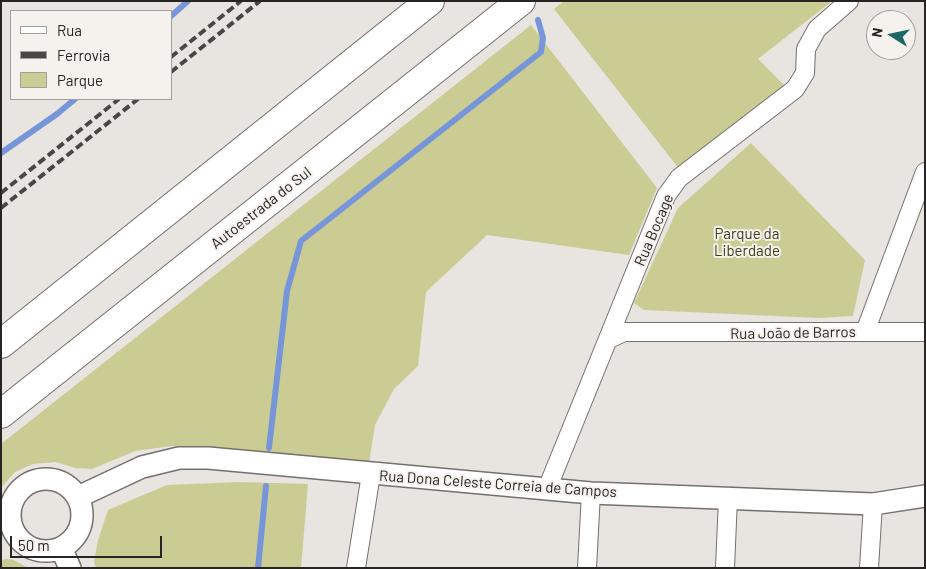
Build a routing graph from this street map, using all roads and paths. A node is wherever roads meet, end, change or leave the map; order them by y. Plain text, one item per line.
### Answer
1 (430, 1) edge
2 (521, 1) edge
3 (849, 1) edge
4 (925, 172) edge
5 (626, 296) junction
6 (865, 332) junction
7 (925, 332) edge
8 (661, 334) junction
9 (609, 339) junction
10 (1, 344) edge
11 (1, 414) edge
12 (371, 474) junction
13 (547, 489) junction
14 (591, 493) junction
15 (925, 496) edge
16 (78, 497) junction
17 (728, 498) junction
18 (873, 504) junction
19 (7, 533) edge
20 (62, 548) junction
21 (70, 568) edge
22 (356, 568) edge
23 (587, 568) edge
24 (725, 568) edge
25 (869, 568) edge

1 - 10 highway
2 - 11 highway, Autoestrada do Sul
3 - 5 street, Rua Bocage
4 - 6 street
5 - 8 street, Rua João de Barros
5 - 9 street, Rua Bocage
6 - 7 street, Rua João de Barros
6 - 8 street, Rua João de Barros
8 - 9 street, Rua João de Barros
9 - 13 street, Rua Bocage
12 - 13 street, Rua Dona Celeste Correia de Campos
12 - 16 street, Rua Dona Celeste Correia de Campos
12 - 22 street
13 - 14 street, Rua Dona Celeste Correia de Campos
14 - 17 street, Rua Dona Celeste Correia de Campos
14 - 23 street
15 - 18 street, Rua Dona Celeste Correia de Campos
16 - 19 street
16 - 20 street
17 - 18 street, Rua Dona Celeste Correia de Campos
17 - 24 street
18 - 25 street
19 - 20 street
20 - 21 street

